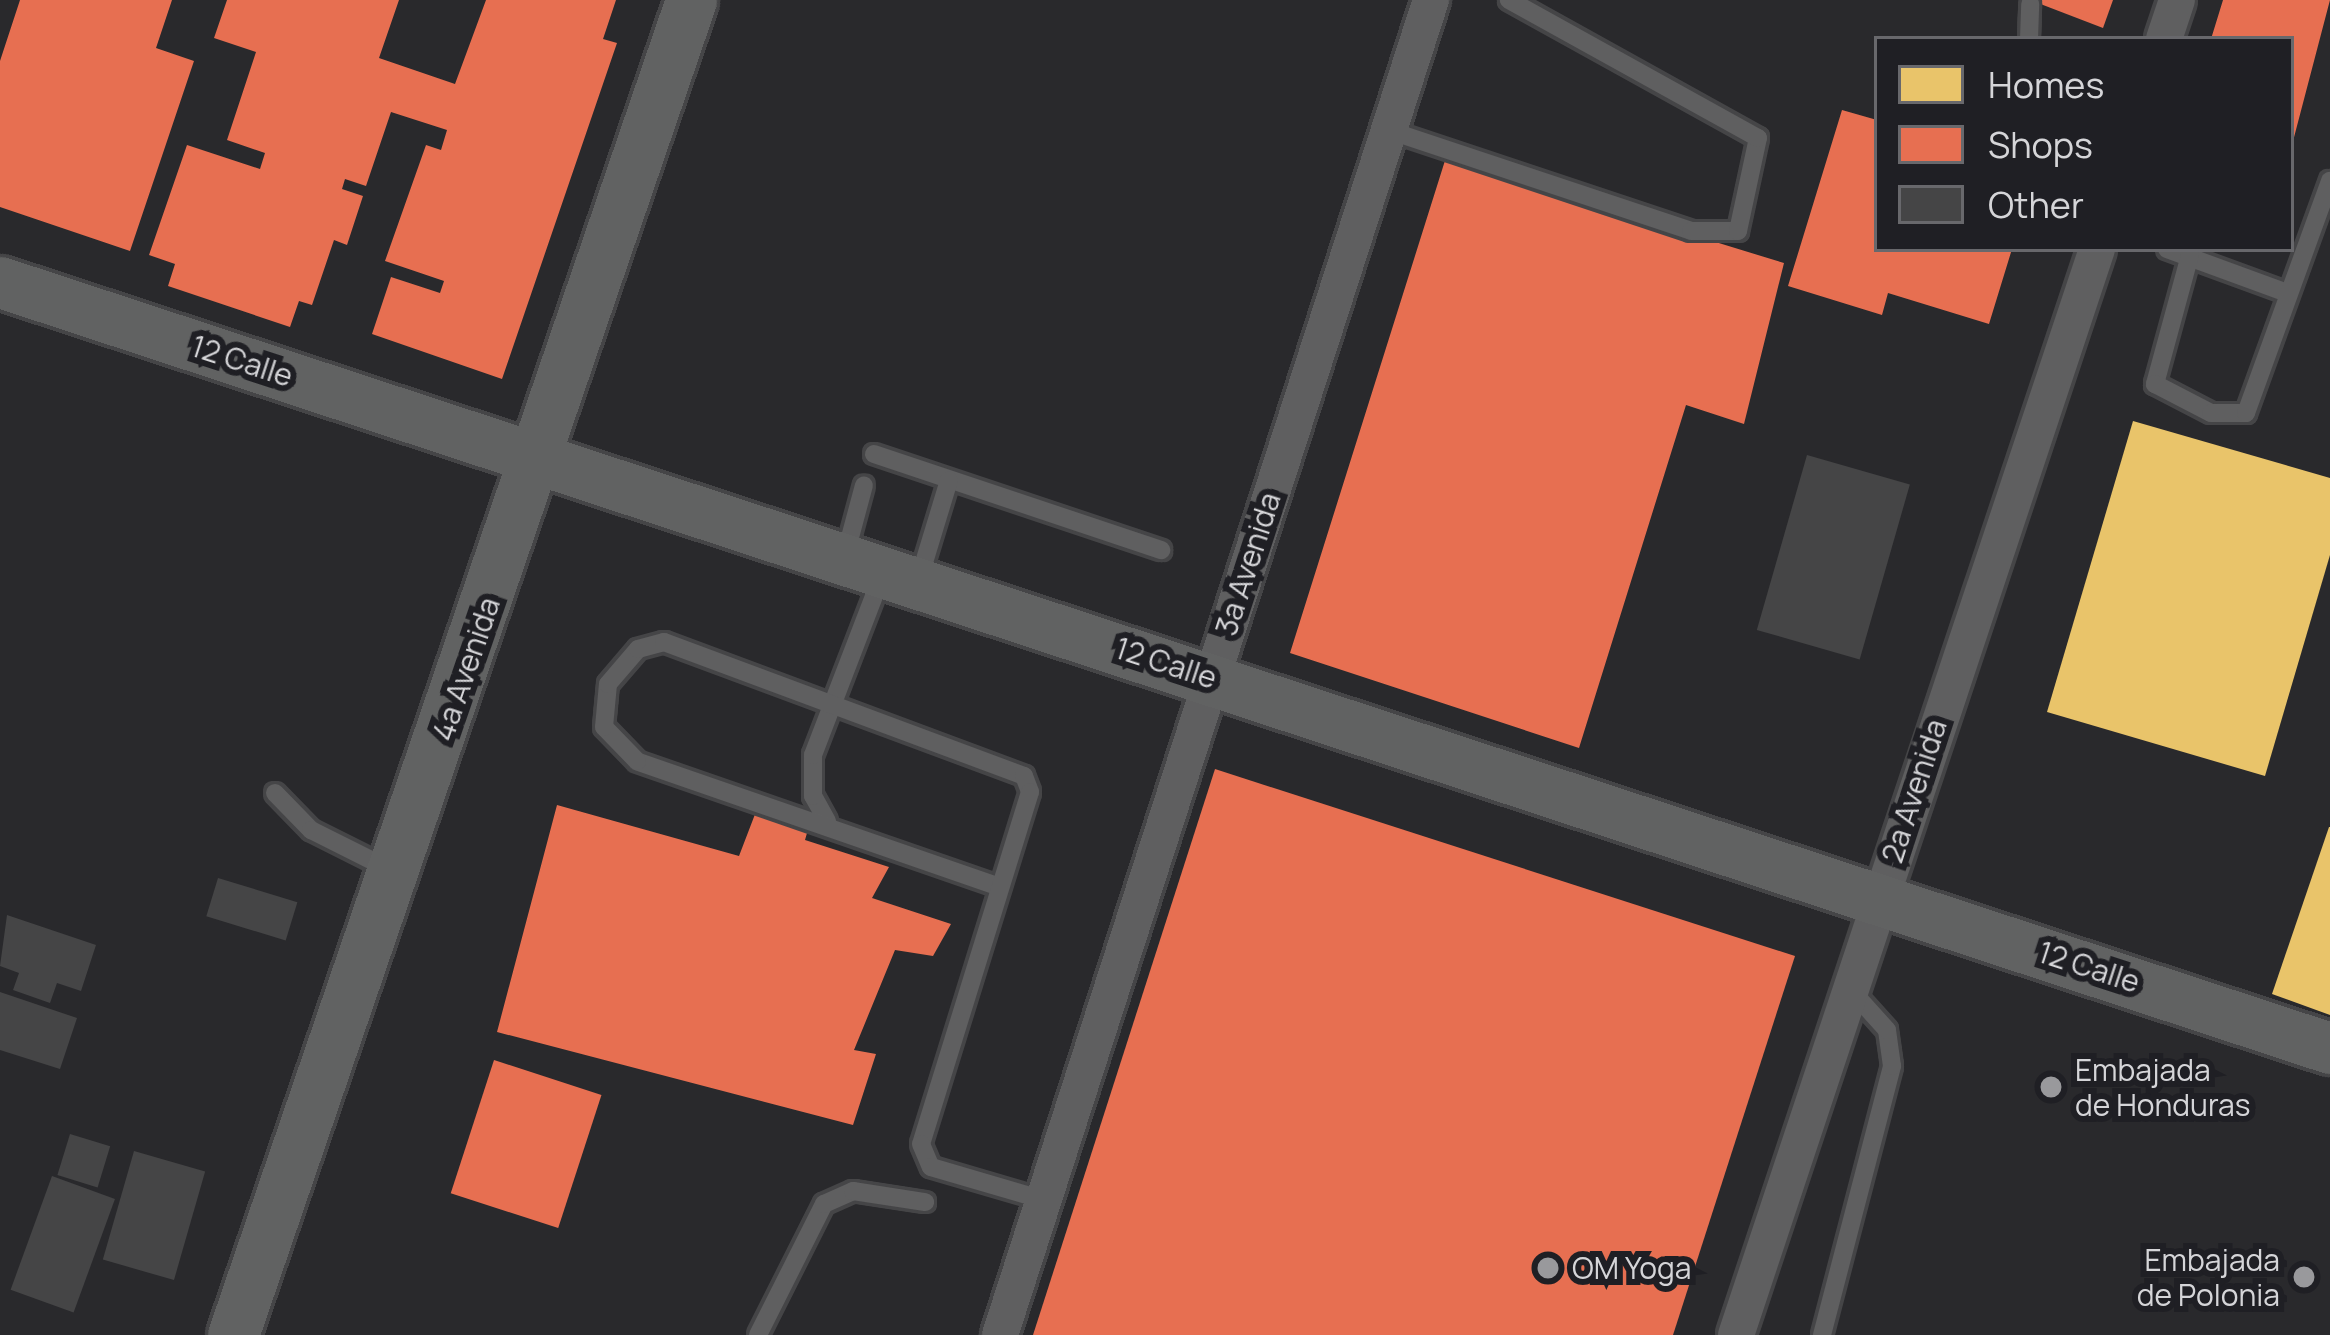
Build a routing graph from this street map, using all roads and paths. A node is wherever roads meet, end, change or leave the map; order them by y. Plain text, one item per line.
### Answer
1 (691, 0) edge
2 (1431, 0) edge
3 (1509, 0) edge
4 (2176, 0) edge
5 (2030, 4) dead end
6 (2030, 36) edge
7 (2165, 36) edge
8 (1391, 131) junction
9 (2330, 181) edge
10 (2096, 252) edge
11 (2178, 252) edge
12 (2190, 255) junction
13 (0, 282) edge
14 (2287, 293) junction
15 (874, 454) dead end
16 (539, 459) junction
17 (949, 480) junction
18 (864, 485) dead end
19 (1161, 550) dead end
20 (882, 570) junction
21 (1210, 678) junction
22 (830, 704) junction
23 (275, 794) dead end
24 (827, 821) junction
25 (395, 872) junction
26 (1000, 887) junction
27 (1879, 897) junction
28 (1849, 988) junction
29 (2330, 1048) edge
30 (1044, 1200) junction
31 (925, 1202) dead end
32 (233, 1335) edge
33 (758, 1335) edge
34 (1000, 1335) edge
35 (1736, 1335) edge
36 (1822, 1335) edge

1 - 16 main road, 4a Avenida
2 - 8 street, 3a Avenida
3 - 8 lane
4 - 7 street
5 - 6 lane
8 - 21 street, 3a Avenida
9 - 14 lane
10 - 27 street, 2a Avenida
11 - 12 lane
12 - 14 lane
12 - 14 lane
13 - 16 main road, 12 Calle
15 - 17 lane
16 - 20 main road, 12 Calle
16 - 25 main road, 4a Avenida
17 - 19 lane
17 - 20 lane
18 - 20 lane
20 - 21 main road, 12 Calle
20 - 22 lane
21 - 27 main road, 12 Calle
21 - 30 street, 3a Avenida
22 - 24 lane
22 - 24 lane
22 - 26 lane
23 - 25 lane
24 - 26 lane
25 - 32 main road, 4a Avenida
26 - 30 lane
27 - 28 street, 2a Avenida
27 - 29 main road, 12 Calle
28 - 35 street, 2a Avenida
28 - 36 lane
30 - 34 street, 3a Avenida
31 - 33 lane

